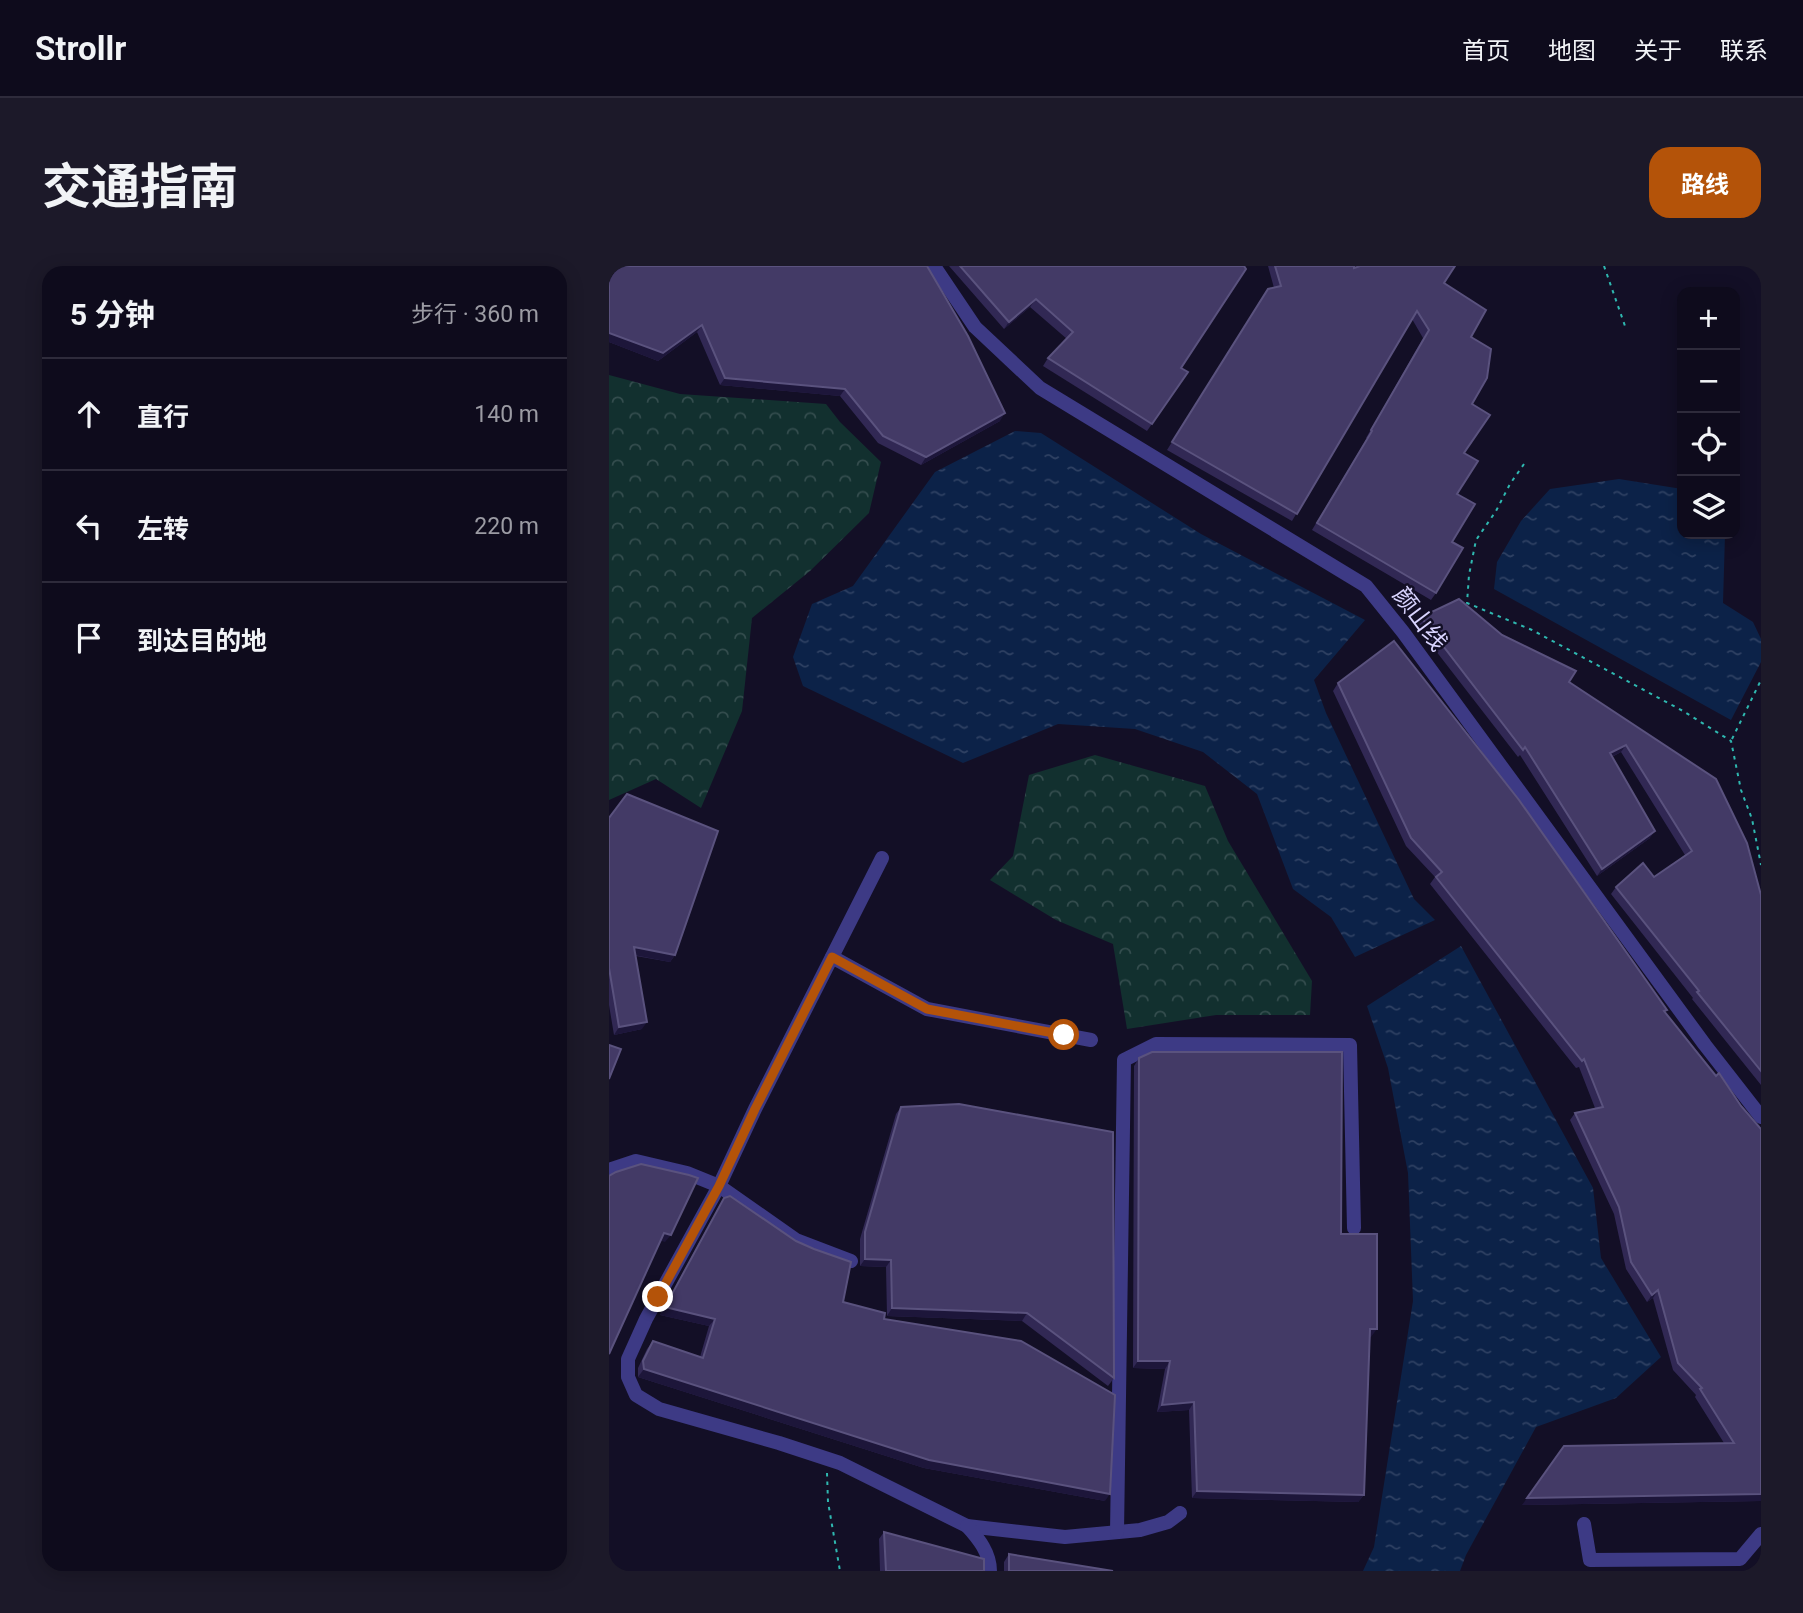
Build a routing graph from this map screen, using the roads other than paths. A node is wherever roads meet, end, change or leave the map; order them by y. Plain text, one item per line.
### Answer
1 (934, 266) edge
2 (883, 858) dead end
3 (832, 957) junction
4 (1091, 1040) dead end
5 (1761, 1118) edge
6 (609, 1170) edge
7 (719, 1186) junction
8 (1354, 1228) dead end
9 (851, 1261) edge
10 (1180, 1513) dead end
11 (1584, 1524) dead end
12 (967, 1526) junction
13 (1117, 1532) junction
14 (1761, 1534) edge
15 (1596, 1565) edge
16 (990, 1571) edge

1 - 5 street, 颜山线
2 - 3 street
3 - 4 street
3 - 7 street
6 - 7 street
7 - 9 street
7 - 12 street
8 - 13 street
10 - 13 street
11 - 15 street
12 - 13 street
12 - 16 street
14 - 15 street

